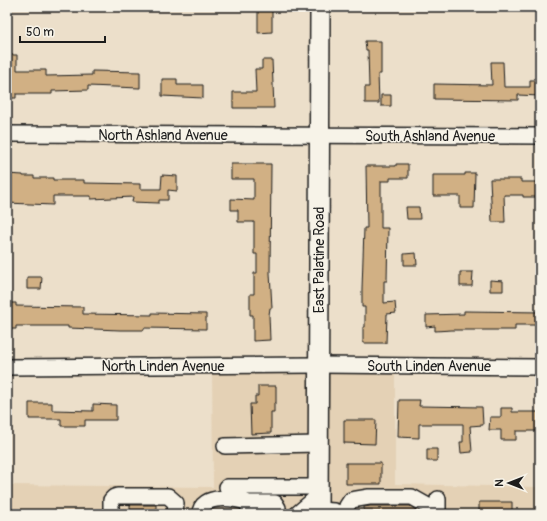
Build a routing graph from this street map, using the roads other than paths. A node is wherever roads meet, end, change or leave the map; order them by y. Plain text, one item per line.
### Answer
1 (320, 7) edge
2 (7, 134) edge
3 (319, 135) junction
4 (540, 136) edge
5 (318, 365) junction
6 (7, 367) edge
7 (540, 367) edge
8 (318, 444) junction
9 (225, 446) dead end
10 (227, 487) dead end
11 (318, 502) edge
12 (249, 508) edge
13 (112, 514) edge
14 (175, 514) edge
15 (200, 514) edge
16 (278, 514) edge
17 (297, 514) edge
18 (342, 514) edge
19 (430, 514) edge

1 - 3 main road, East Palatine Road
2 - 3 street, North Ashland Avenue
3 - 4 street, South Ashland Avenue
3 - 5 main road, East Palatine Road
5 - 6 street, North Linden Avenue
5 - 7 street, South Linden Avenue
5 - 8 main road, East Palatine Road
8 - 9 street
8 - 11 main road, East Palatine Road
10 - 11 street
11 - 17 street
11 - 18 street
12 - 15 street
12 - 16 street
13 - 14 street
18 - 19 street

